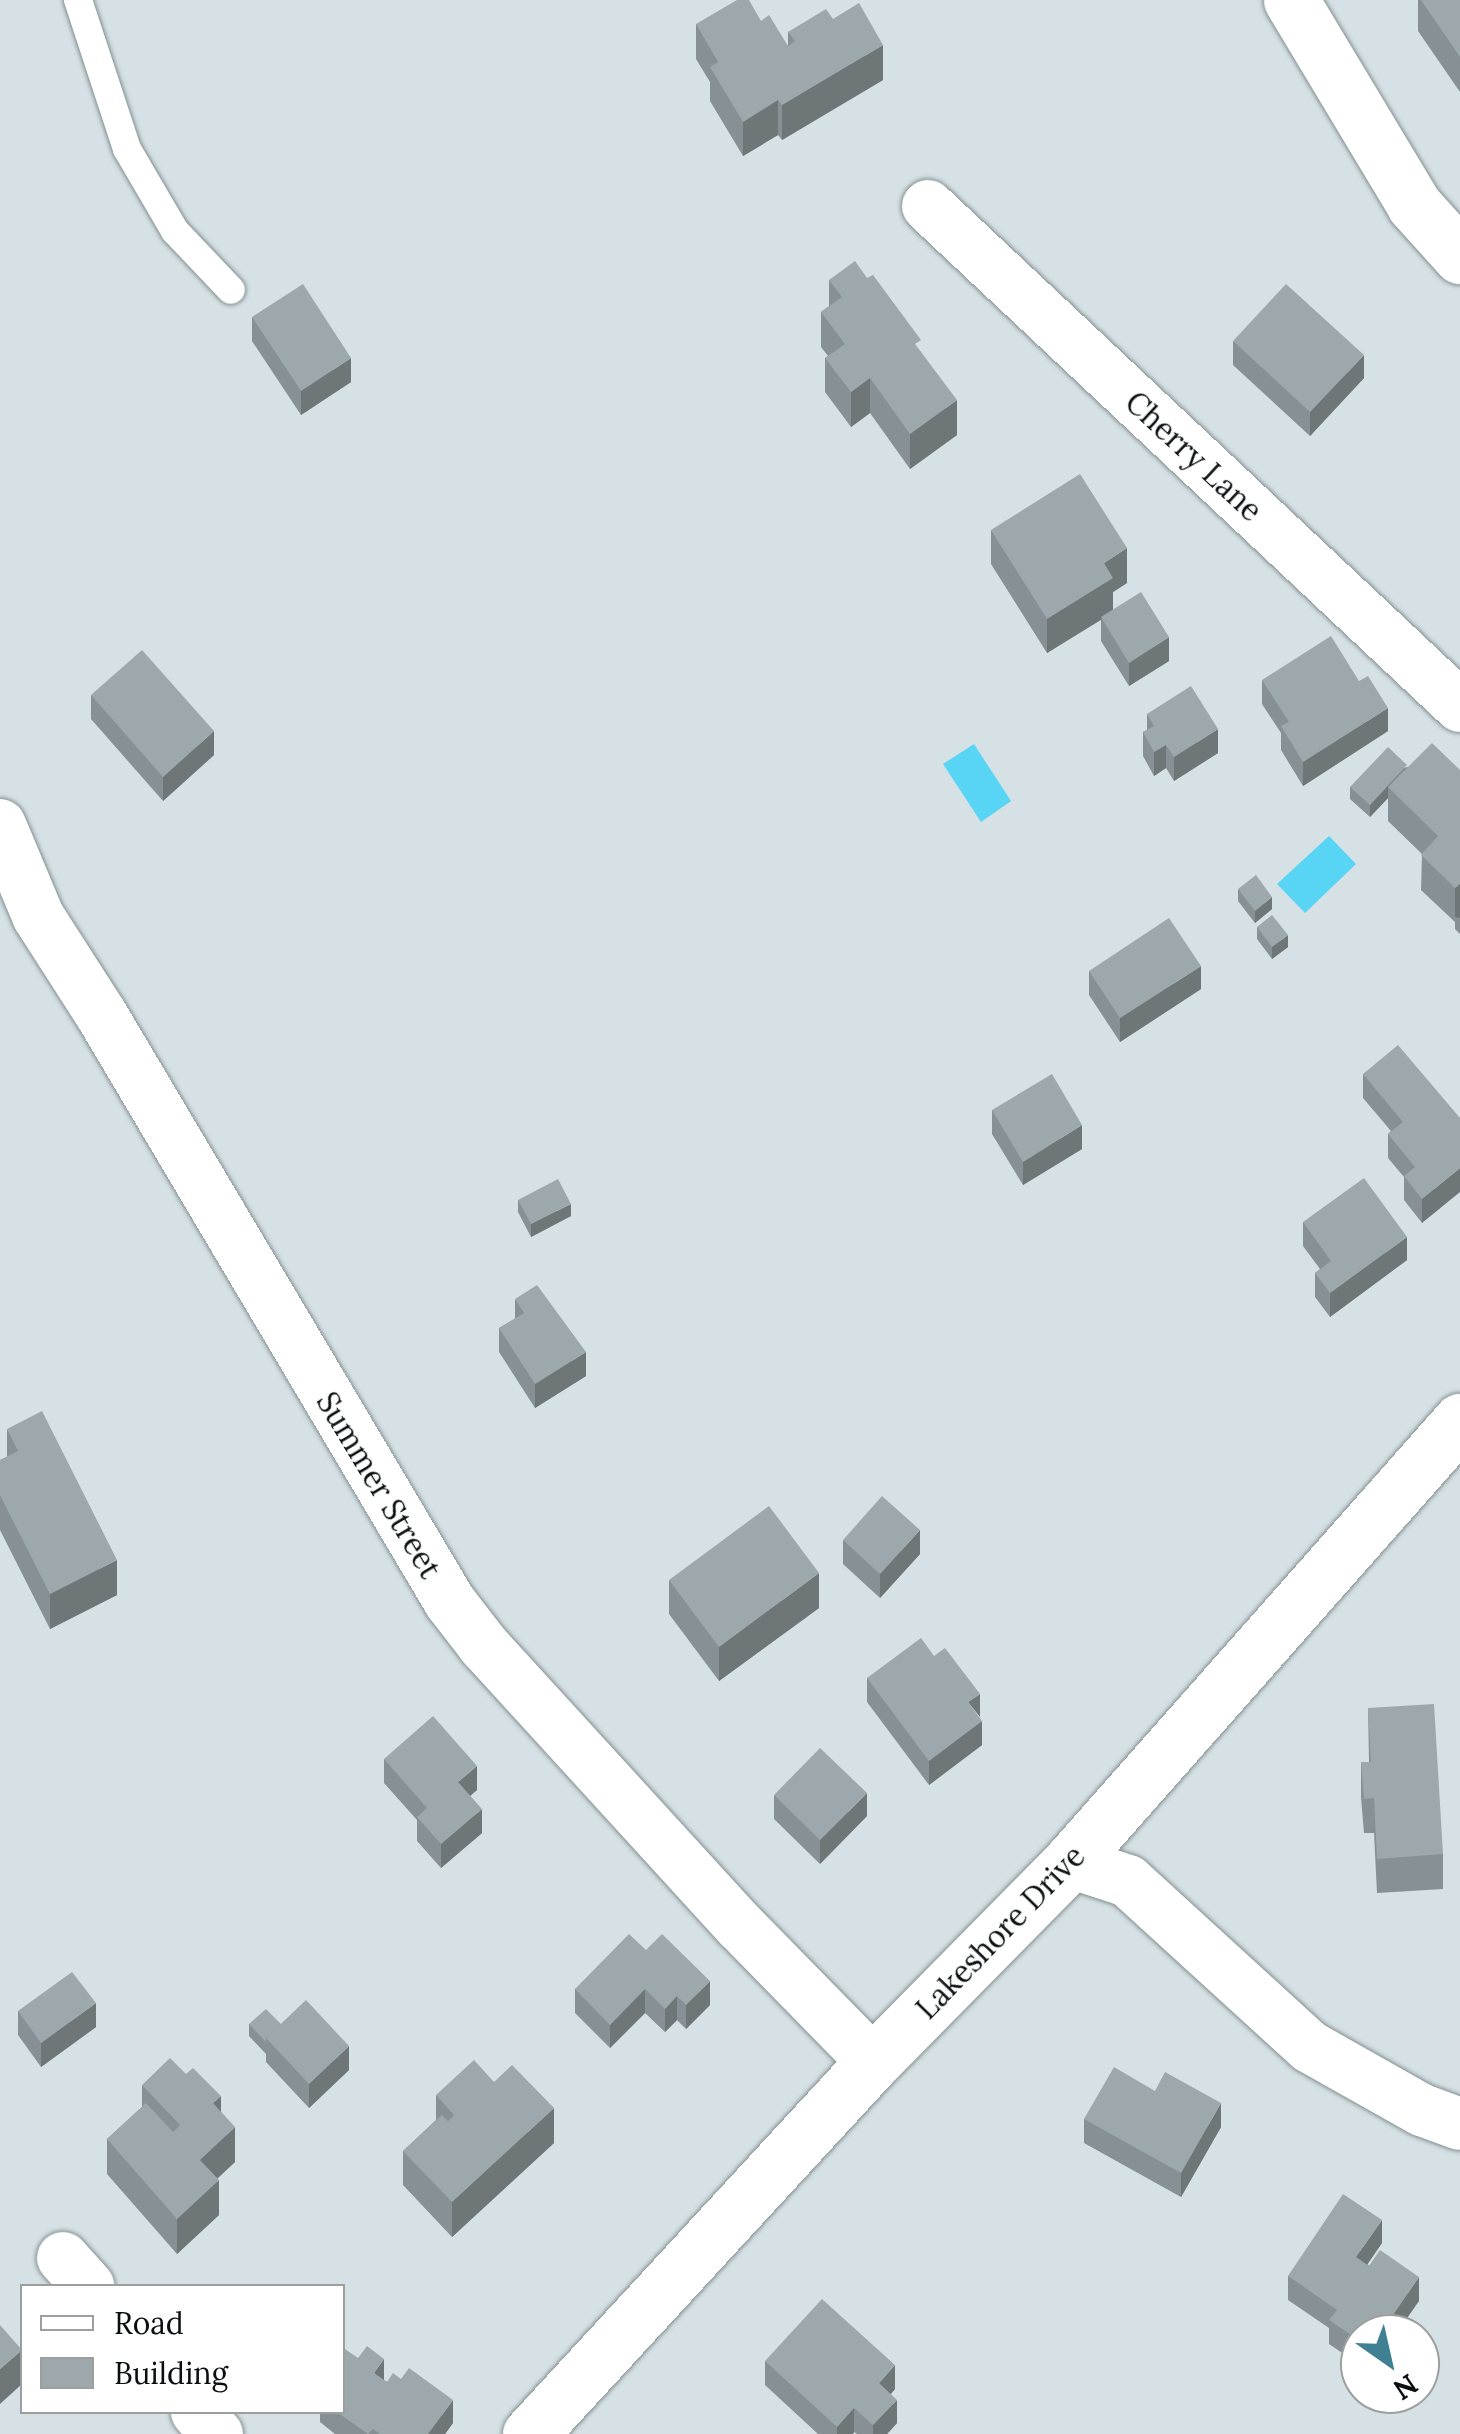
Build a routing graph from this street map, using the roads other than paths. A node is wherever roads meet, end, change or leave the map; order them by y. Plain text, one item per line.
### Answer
1 (78, 0) edge
2 (1292, 0) edge
3 (928, 206) dead end
4 (1460, 256) edge
5 (231, 290) dead end
6 (1460, 706) edge
7 (0, 825) edge
8 (1460, 1421) edge
9 (1070, 1862) junction
10 (873, 2062) junction
11 (1460, 2124) edge
12 (199, 2414) edge
13 (216, 2434) edge
14 (530, 2434) edge

1 - 5 lane
2 - 4 street
3 - 6 street, Cherry Lane
7 - 10 street, Summer Street
8 - 9 street, Lakeshore Drive
9 - 10 street, Lakeshore Drive
9 - 11 street
10 - 14 street, Lakeshore Drive
12 - 13 street

